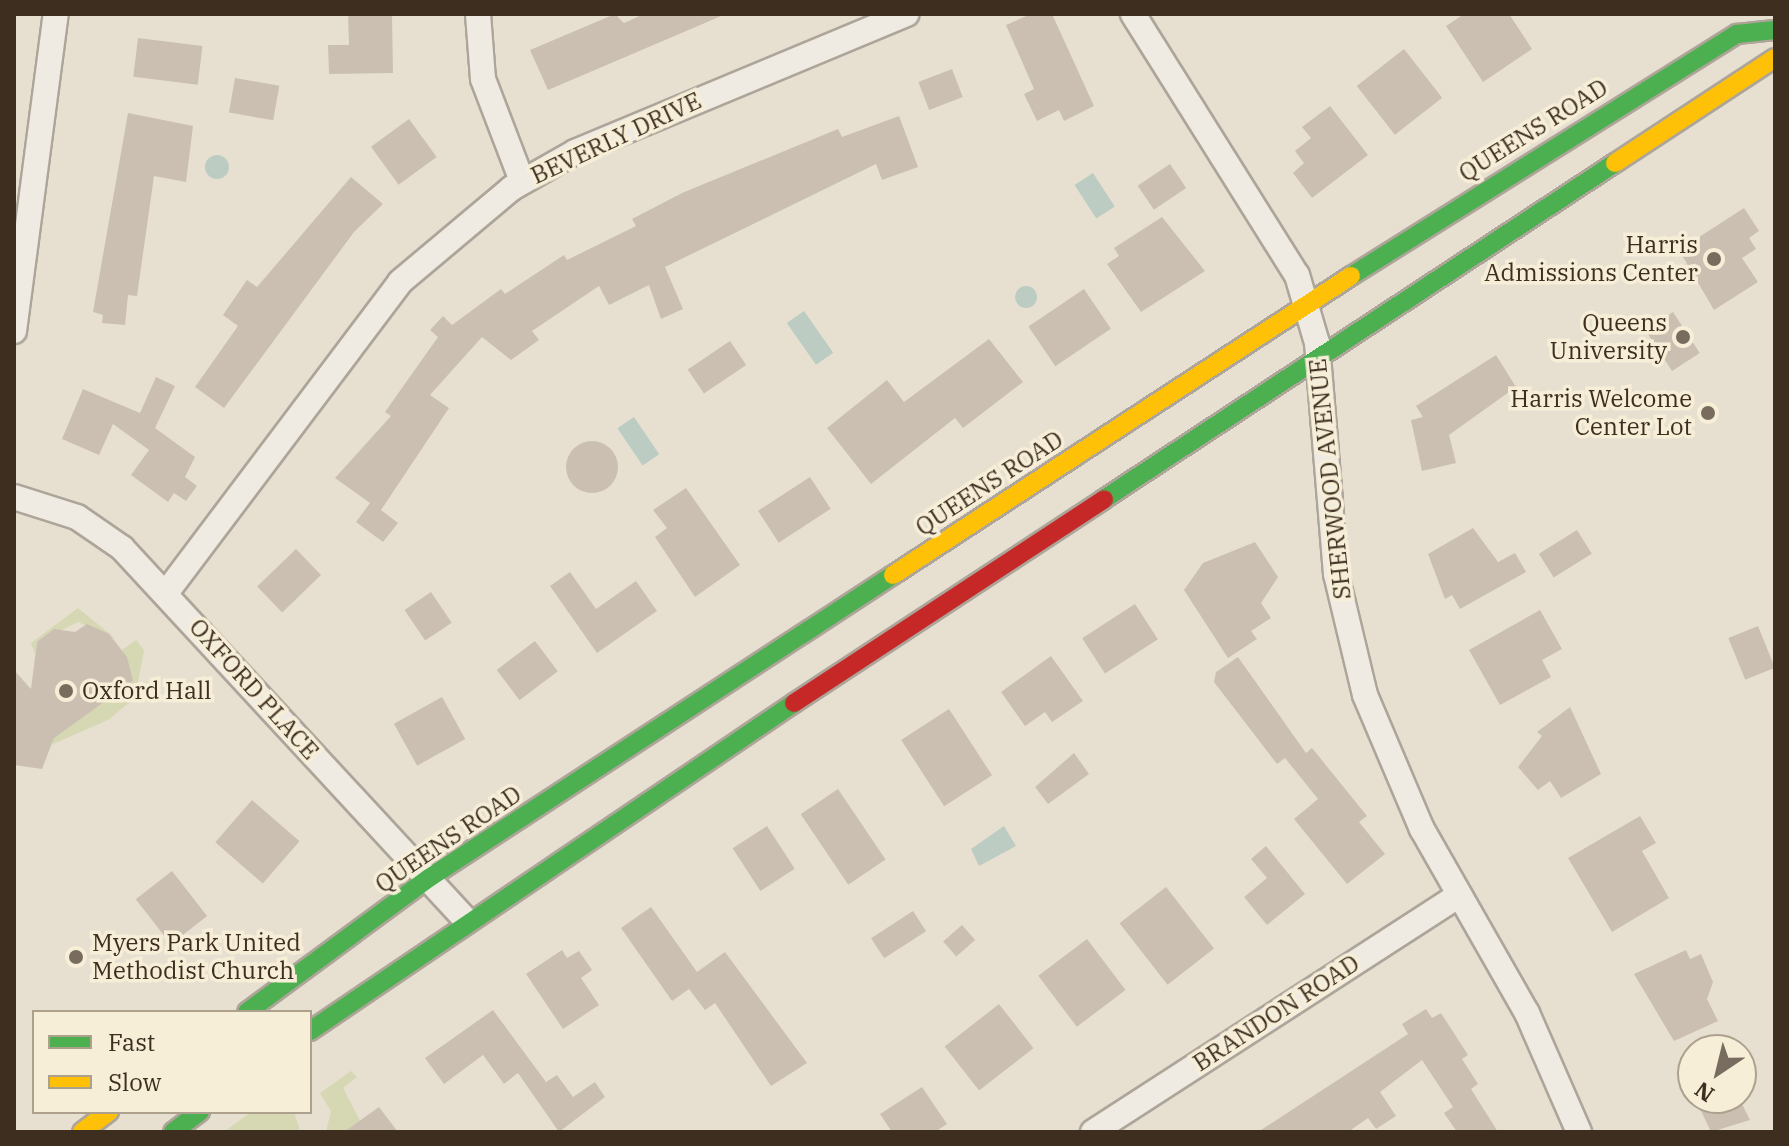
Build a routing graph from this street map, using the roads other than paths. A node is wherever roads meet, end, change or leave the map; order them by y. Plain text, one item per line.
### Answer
1 (56, 14) edge
2 (478, 14) edge
3 (906, 14) edge
4 (1133, 14) edge
5 (1738, 14) edge
6 (1775, 30) edge
7 (1694, 58) junction
8 (1775, 58) edge
9 (522, 181) junction
10 (1306, 303) junction
11 (14, 331) edge
12 (1318, 361) junction
13 (14, 497) edge
14 (166, 593) junction
15 (853, 600) junction
16 (882, 646) junction
17 (429, 878) junction
18 (1459, 895) junction
19 (466, 920) junction
20 (250, 1010) edge
21 (312, 1030) edge
22 (106, 1114) edge
23 (82, 1132) edge
24 (1093, 1132) edge
25 (1579, 1132) edge

1 - 11 street
2 - 9 street
3 - 9 street, BEVERLY DRIVE
4 - 10 street, SHERWOOD AVENUE
5 - 7 street
6 - 7 street, QUEENS ROAD
7 - 10 street, QUEENS ROAD
8 - 12 street
9 - 14 street, BEVERLY DRIVE
10 - 12 street, SHERWOOD AVENUE
10 - 15 street, QUEENS ROAD
12 - 16 street
12 - 18 street, SHERWOOD AVENUE
13 - 14 street, OXFORD PLACE
14 - 17 street, OXFORD PLACE
15 - 16 street
15 - 17 street, QUEENS ROAD
16 - 19 street
17 - 19 street, OXFORD PLACE
17 - 20 street, QUEENS ROAD
18 - 24 street, BRANDON ROAD
18 - 25 street, SHERWOOD AVENUE
19 - 21 street
22 - 23 street

